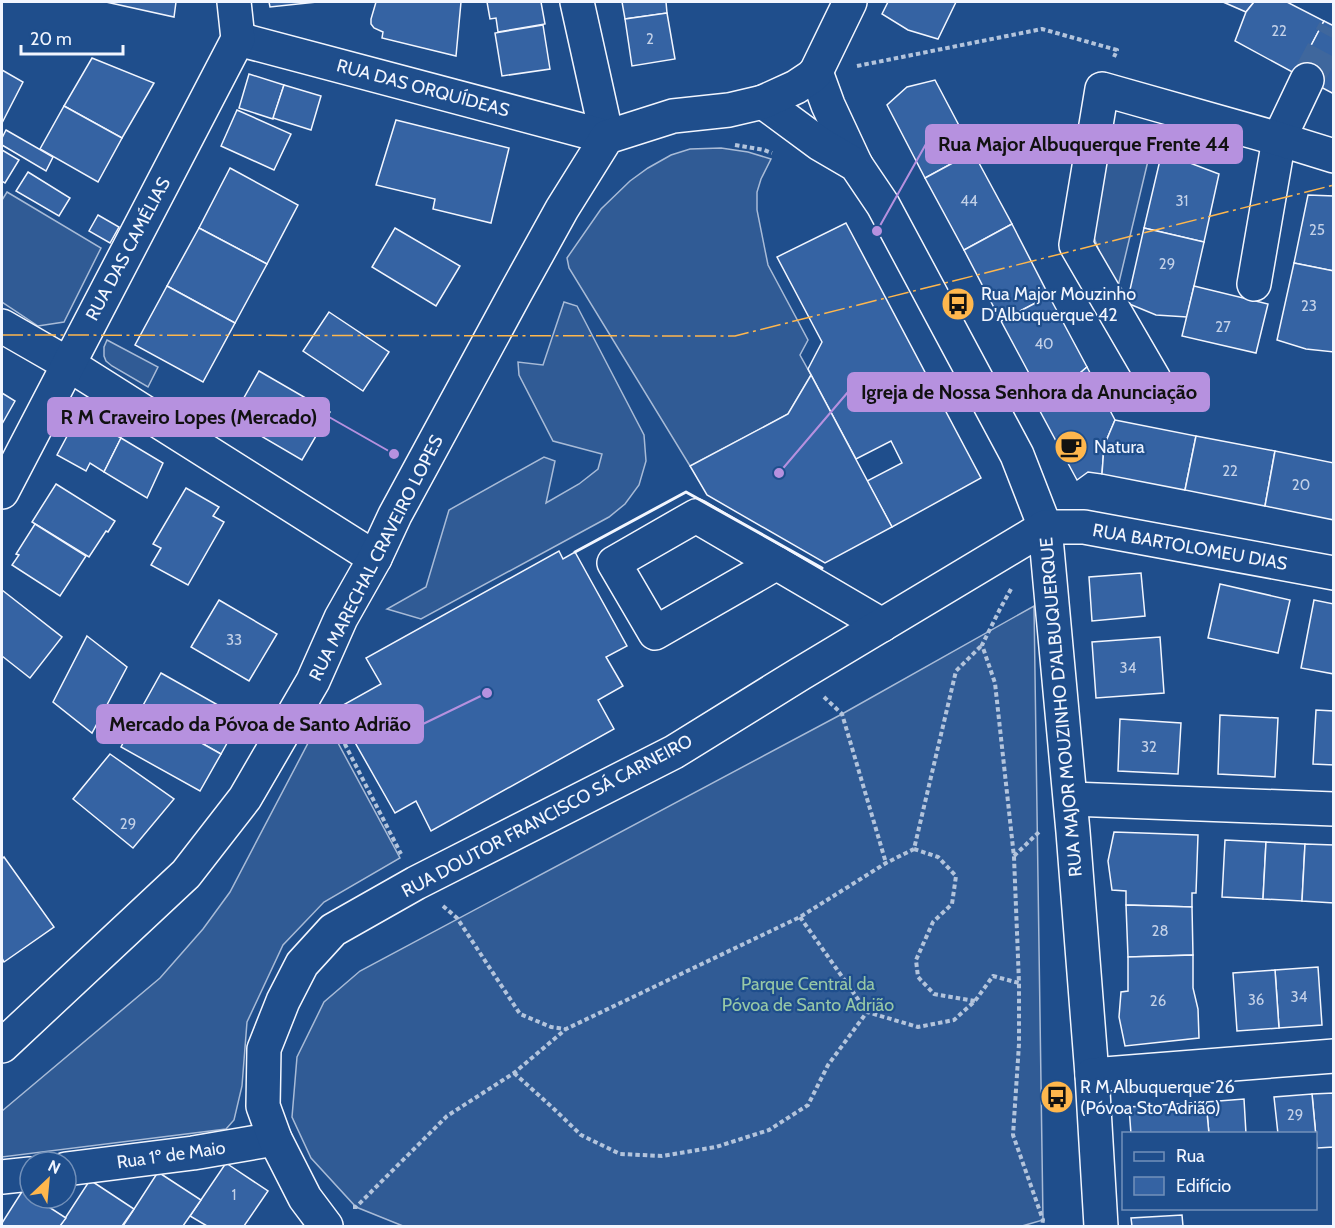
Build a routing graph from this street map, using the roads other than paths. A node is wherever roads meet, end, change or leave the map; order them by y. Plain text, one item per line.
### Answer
1 (234, 2) edge
2 (577, 2) edge
3 (850, 2) edge
4 (238, 39) junction
5 (816, 72) junction
6 (1307, 80) tunnel mouth
7 (763, 102) junction
8 (607, 137) junction
9 (1279, 139) junction
10 (1334, 156) edge
11 (856, 165) junction
12 (1254, 284) dead end
13 (2, 326) edge
14 (68, 364) junction
15 (1154, 379) dead end
16 (2, 492) edge
17 (1045, 527) junction
18 (375, 558) junction
19 (777, 563) dead end
20 (1334, 573) edge
21 (882, 625) junction
22 (1071, 799) junction
23 (1334, 809) edge
24 (2, 1046) edge
25 (1334, 1056) edge
26 (1092, 1075) junction
27 (275, 1139) junction
28 (78, 1167) edge
29 (18, 1175) edge
30 (2, 1177) edge
31 (321, 1221) edge
32 (1101, 1227) edge

1 - 4 street
2 - 8 street
3 - 5 street
4 - 8 street, RUA DAS ORQUÍDEAS
4 - 14 street, RUA DAS CAMÉLIAS
5 - 7 street
5 - 11 street
6 - 9 street
7 - 8 street
7 - 11 street, RUA MAJOR MOUZINHO D'ALBUQUERQUE
8 - 18 street, RUA MARECHAL CRAVEIRO LOPES
9 - 10 street
9 - 12 street
9 - 15 street
11 - 17 street, RUA MAJOR MOUZINHO D'ALBUQUERQUE
13 - 14 street
14 - 16 street, RUA DAS CAMÉLIAS
14 - 18 street
17 - 20 street, RUA BARTOLOMEU DIAS
17 - 21 street, RUA DOUTOR FRANCISCO SÁ CARNEIRO
17 - 22 street, RUA MAJOR MOUZINHO D'ALBUQUERQUE
18 - 24 street, RUA MARECHAL CRAVEIRO LOPES
19 - 21 street
21 - 27 street, RUA DOUTOR FRANCISCO SÁ CARNEIRO
22 - 23 street
22 - 26 street, RUA MAJOR MOUZINHO D'ALBUQUERQUE
25 - 26 street
26 - 32 street, RUA MAJOR MOUZINHO D'ALBUQUERQUE
27 - 28 street, Rua 1º de Maio
27 - 31 street, RUA DOUTOR FRANCISCO SÁ CARNEIRO
29 - 30 street

